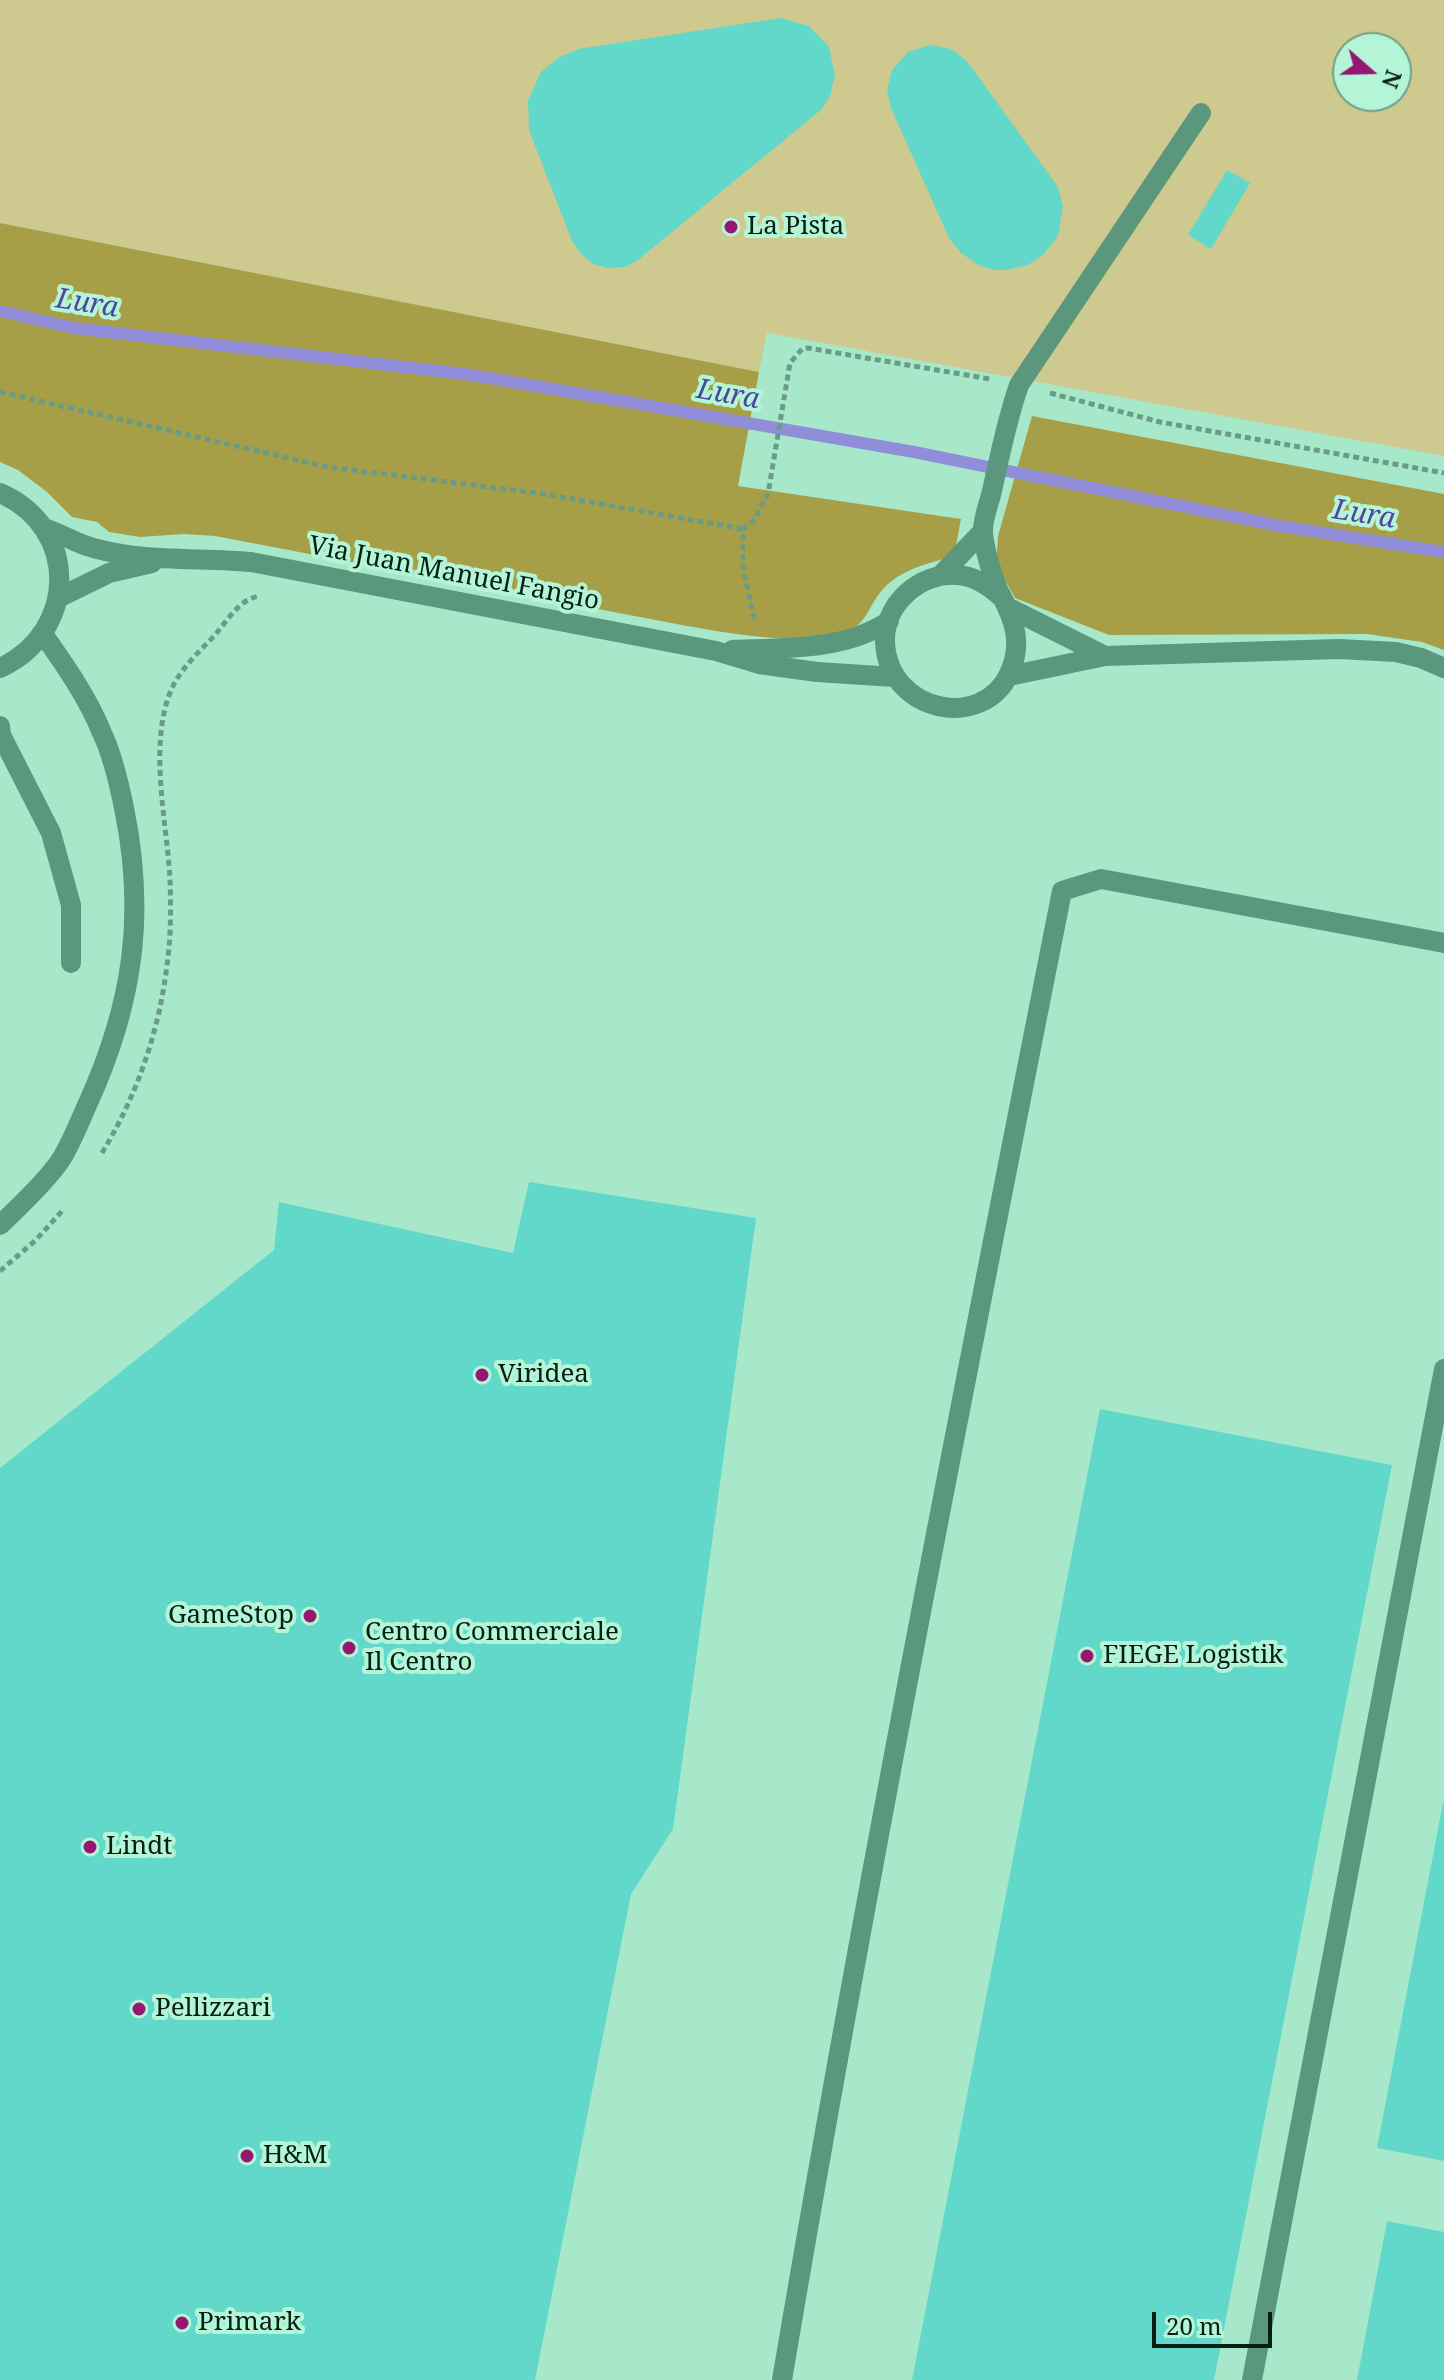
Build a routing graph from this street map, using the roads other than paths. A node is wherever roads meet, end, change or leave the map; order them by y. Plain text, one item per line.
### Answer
1 (1201, 113) dead end
2 (0, 493) edge
3 (44, 528) junction
4 (983, 531) junction
5 (180, 559) junction
6 (940, 576) junction
7 (58, 598) junction
8 (1005, 602) junction
9 (889, 621) junction
10 (43, 634) junction
11 (716, 651) junction
12 (1105, 656) junction
13 (0, 668) edge
14 (1444, 668) edge
15 (1009, 676) junction
16 (895, 677) junction
17 (0, 726) edge
18 (1444, 943) edge
19 (71, 963) dead end
20 (0, 1225) edge
21 (1444, 1369) edge
22 (782, 2380) edge
23 (1252, 2380) edge

1 - 4 street
2 - 3 street, Via Juan Manuel Fangio
3 - 5 street, Via Juan Manuel Fangio
3 - 7 street, Via Juan Manuel Fangio
4 - 6 street
4 - 8 street
5 - 7 street, Via Juan Manuel Fangio
5 - 11 street, Via Juan Manuel Fangio
6 - 8 street
6 - 9 street
7 - 10 street, Via Juan Manuel Fangio
8 - 12 street
8 - 15 street
9 - 11 street, Via Juan Manuel Fangio
9 - 16 street
10 - 13 street, Via Juan Manuel Fangio
10 - 20 street
11 - 16 street, Via Juan Manuel Fangio
12 - 14 street
12 - 15 street
15 - 16 street
17 - 19 street
18 - 22 street
21 - 23 street

